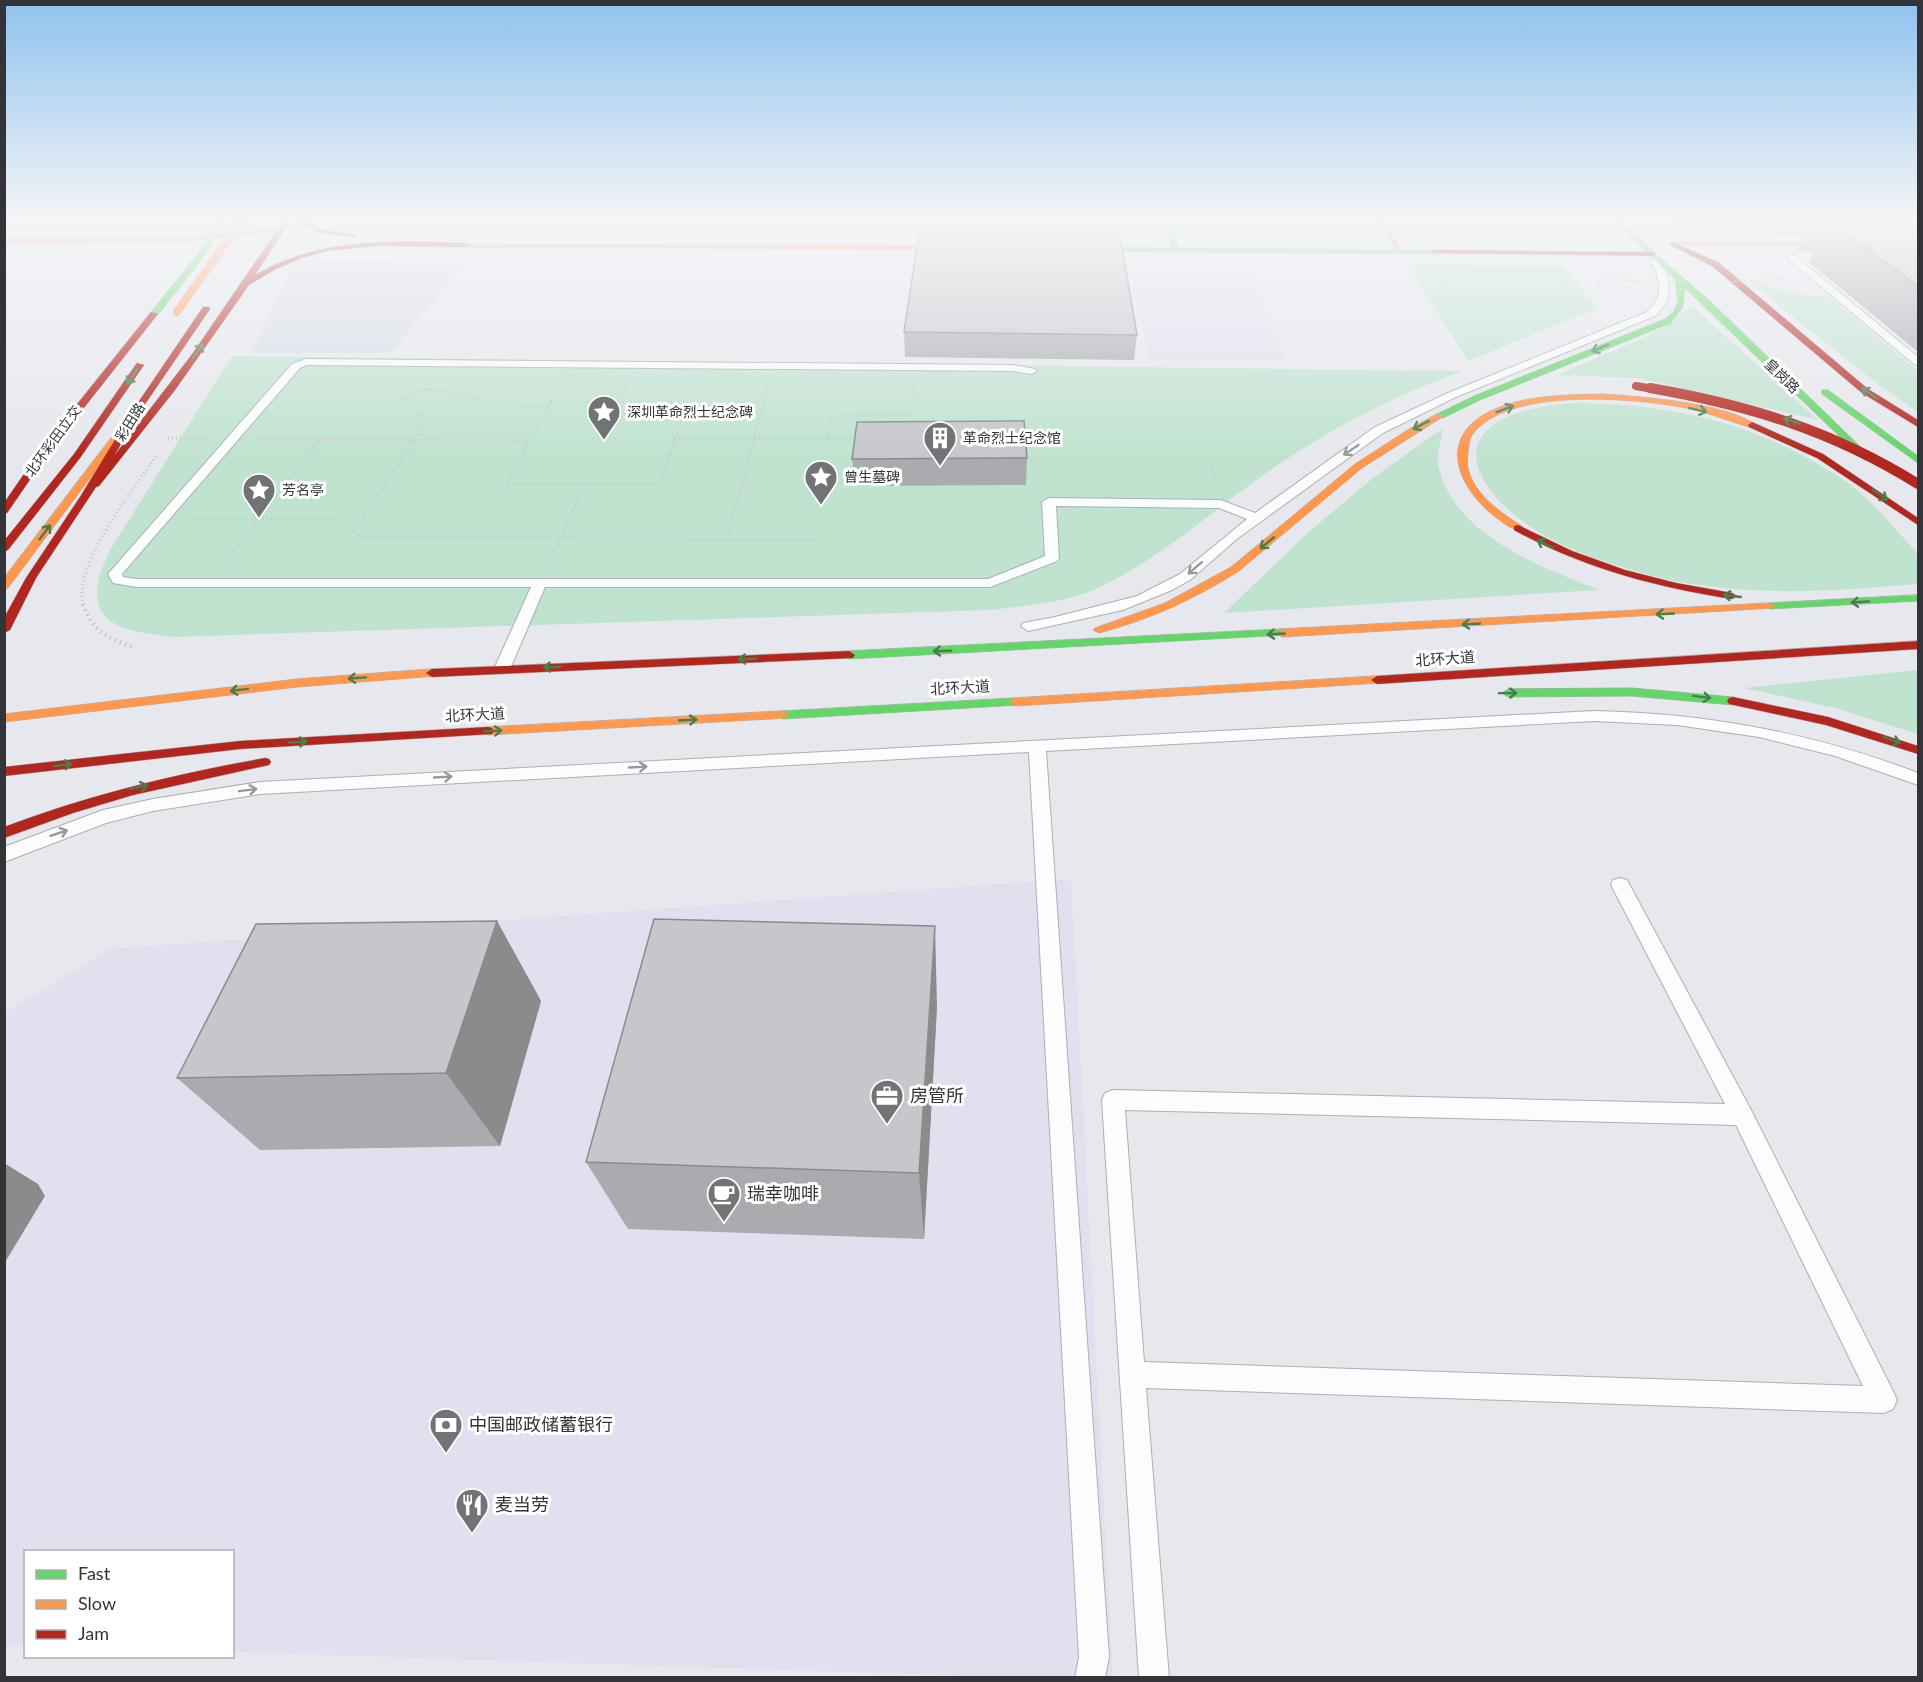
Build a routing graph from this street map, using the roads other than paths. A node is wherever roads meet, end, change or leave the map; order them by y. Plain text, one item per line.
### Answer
1 (166, 298) edge
2 (186, 298) edge
3 (235, 298) edge
4 (1664, 298) edge
5 (1684, 298) edge
6 (1699, 298) edge
7 (1756, 298) edge
8 (1841, 298) edge
9 (209, 304) dead end
10 (174, 316) dead end
11 (150, 350) dead end
12 (1918, 362) edge
13 (1031, 371) dead end
14 (107, 376) junction
15 (1477, 398) junction
16 (137, 410) junction
17 (1918, 424) edge
18 (1910, 437) dead end
19 (1918, 460) edge
20 (1918, 484) edge
21 (85, 496) junction
22 (4, 510) edge
23 (1918, 510) edge
24 (28, 517) junction
25 (1256, 518) junction
26 (1918, 522) edge
27 (4, 548) edge
28 (7, 583) edge
29 (540, 583) junction
30 (1918, 598) edge
31 (1811, 605) junction
32 (1028, 626) dead end
33 (4, 630) edge
34 (1918, 645) edge
35 (1000, 648) junction
36 (502, 669) junction
37 (1499, 693) dead end
38 (1092, 698) junction
39 (1314, 698) dead end
40 (4, 718) edge
41 (450, 733) junction
42 (1037, 746) junction
43 (1918, 750) edge
44 (301, 756) dead end
45 (280, 760) dead end
46 (4, 772) edge
47 (1918, 779) edge
48 (4, 833) edge
49 (4, 855) edge
50 (1620, 885) dead end
51 (1742, 1115) junction
52 (1132, 1376) junction
53 (1090, 1677) edge
54 (1154, 1677) edge

1 - 14 main road
2 - 10 main road, bridge
21 -> 3 main road
4 -> 25 lane
5 -> 15 main road
6 - 23 main road, 皇岗路
17 -> 7 main road
8 - 12 lane
9 - 16 main road, 彩田路
11 -> 24 main road, 彩田路
13 - 29 lane
14 - 22 main road, 北环彩田立交
14 - 24 main road
20 -> 15 main road, bridge
15 -> 35 main road
16 - 21 main road, 彩田路
28 -> 16 main road
18 - 19 main road, 皇岗路
21 - 33 main road, 彩田路
24 - 27 main road, 彩田路
25 - 29 lane
25 -> 32 lane
31 -> 26 main road
29 - 36 lane
30 -> 31 main road
31 -> 35 main road
34 - 38 main road, 北环大道
35 -> 36 main road
36 -> 40 main road
37 -> 43 main road
38 - 39 main road
41 -> 38 main road, 北环大道
41 - 44 main road
46 -> 41 main road, 北环大道
42 - 47 lane
49 -> 42 lane
42 - 53 lane
48 -> 45 main road
50 - 51 lane
51 - 52 lane
51 - 52 lane
52 - 54 lane

